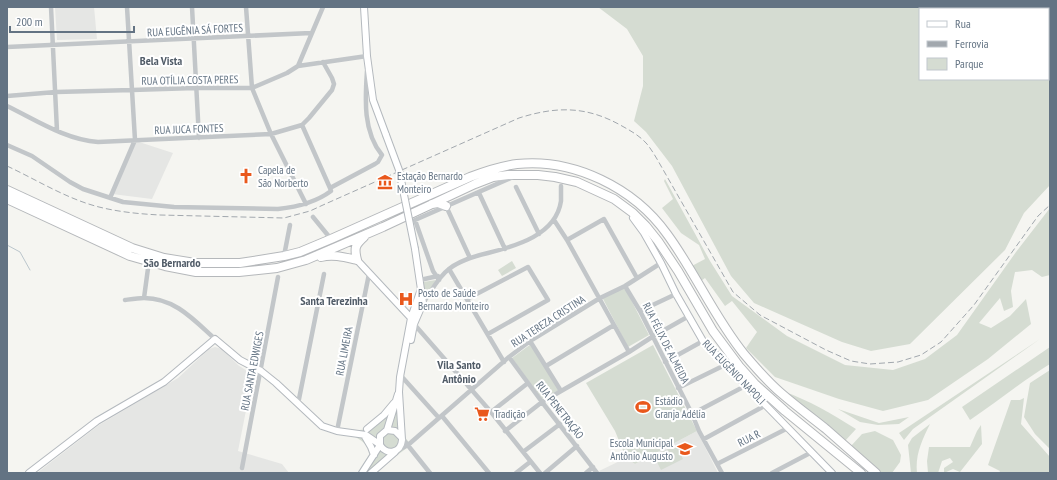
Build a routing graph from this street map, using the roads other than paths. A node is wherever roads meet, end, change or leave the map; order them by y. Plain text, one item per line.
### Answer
1 (51, 7) edge
2 (127, 7) edge
3 (192, 7) edge
4 (246, 7) edge
5 (323, 7) edge
6 (364, 7) edge
7 (312, 33) junction
8 (248, 36) junction
9 (194, 39) junction
10 (129, 42) junction
11 (52, 45) junction
12 (7, 47) edge
13 (367, 59) junction
14 (323, 62) junction
15 (298, 66) junction
16 (195, 88) junction
17 (252, 88) junction
18 (132, 90) junction
19 (56, 92) junction
20 (7, 96) edge
21 (7, 106) edge
22 (302, 125) junction
23 (57, 131) junction
24 (271, 134) junction
25 (198, 138) junction
26 (135, 140) junction
27 (7, 145) edge
28 (522, 175) junction
29 (561, 186) dead end
30 (516, 187) dead end
31 (330, 188) junction
32 (7, 190) edge
33 (479, 193) junction
34 (110, 198) junction
35 (7, 199) edge
36 (614, 199) junction
37 (306, 204) junction
38 (427, 205) junction
39 (446, 206) junction
40 (313, 217) dead end
41 (554, 220) junction
42 (290, 224) dead end
43 (371, 232) junction
44 (540, 234) junction
45 (331, 239) junction
46 (567, 240) junction
47 (505, 248) junction
48 (284, 256) junction
49 (470, 258) junction
50 (306, 260) junction
51 (357, 260) junction
52 (149, 262) junction
53 (661, 263) junction
54 (449, 269) junction
55 (324, 274) dead end
56 (369, 274) junction
57 (278, 277) dead end
58 (439, 278) junction
59 (637, 278) junction
60 (420, 280) junction
61 (625, 286) junction
62 (421, 289) junction
63 (676, 294) junction
64 (144, 298) junction
65 (600, 298) junction
66 (467, 299) junction
67 (125, 300) dead end
68 (423, 303) junction
69 (640, 311) junction
70 (689, 316) junction
71 (412, 321) junction
72 (614, 325) junction
73 (488, 334) junction
74 (652, 337) junction
75 (215, 339) junction
76 (530, 341) junction
77 (703, 341) junction
78 (629, 352) junction
79 (510, 357) junction
80 (504, 362) junction
81 (664, 362) junction
82 (727, 364) junction
83 (546, 366) junction
84 (261, 371) junction
85 (402, 378) junction
86 (528, 383) junction
87 (747, 385) junction
88 (678, 388) junction
89 (471, 390) junction
90 (561, 391) junction
91 (399, 392) junction
92 (396, 400) junction
93 (542, 402) junction
94 (298, 404) junction
95 (766, 405) junction
96 (491, 412) junction
97 (692, 414) junction
98 (440, 417) junction
99 (560, 424) junction
100 (788, 428) junction
101 (367, 429) junction
102 (386, 430) junction
103 (337, 431) junction
104 (505, 431) junction
105 (354, 433) junction
106 (364, 435) junction
107 (401, 437) junction
108 (704, 439) junction
109 (380, 445) junction
110 (408, 445) junction
111 (577, 446) junction
112 (397, 450) junction
113 (523, 452) junction
114 (812, 452) junction
115 (374, 455) junction
116 (530, 462) junction
117 (717, 464) junction
118 (593, 467) junction
119 (242, 468) dead end
120 (30, 473) edge
121 (362, 473) edge
122 (371, 473) edge
123 (430, 473) edge
124 (489, 473) edge
125 (516, 473) edge
126 (540, 473) edge
127 (545, 473) edge
128 (586, 473) edge
129 (597, 473) edge
130 (722, 473) edge
131 (772, 473) edge
132 (832, 473) edge
133 (861, 473) edge
134 (876, 473) edge

1 - 11 street
2 - 10 street
3 - 9 street
4 - 8 street
5 - 7 street
6 - 13 street
7 - 8 street, RUA EUGÊNIA SÁ FORTES
7 - 15 street
8 - 9 street, RUA EUGÊNIA SÁ FORTES
8 - 17 street
9 - 10 street, RUA EUGÊNIA SÁ FORTES
9 - 16 street
10 - 11 street, RUA EUGÊNIA SÁ FORTES
10 - 18 street
11 - 12 street, RUA EUGÊNIA SÁ FORTES
11 - 19 street
13 - 14 street, RUA OTÍLIA COSTA PERES
13 - 31 street
13 - 60 street, bridge
14 - 15 street, RUA OTÍLIA COSTA PERES
14 - 22 street
15 - 17 street, RUA OTÍLIA COSTA PERES
16 - 17 street, RUA OTÍLIA COSTA PERES
16 - 18 street, RUA OTÍLIA COSTA PERES
16 - 25 street
17 - 24 street
18 - 19 street, RUA OTÍLIA COSTA PERES
18 - 26 street
19 - 20 street, RUA OTÍLIA COSTA PERES
19 - 23 street
21 - 23 street, RUA JUCA FONTES
22 - 24 street, RUA JUCA FONTES
22 - 31 street
23 - 26 street, RUA JUCA FONTES
24 - 25 street, RUA JUCA FONTES
24 - 37 street
25 - 26 street, RUA JUCA FONTES
26 - 34 street
27 - 34 street
28 - 33 street
28 - 36 highway
28 - 38 highway
29 - 41 street
30 - 44 street
31 - 37 street
32 - 48 highway
33 - 39 street
33 - 47 street
34 - 37 street
35 - 52 highway
36 - 53 street, RUA EUGÊNIO NAPOLI
36 - 133 highway
38 - 39 highway
38 - 43 highway
39 - 49 street
39 - 58 street
40 - 45 street
41 - 44 street
41 - 46 street
42 - 48 street
43 - 50 highway
43 - 51 highway
44 - 47 street
45 - 48 highway
45 - 134 highway
46 - 59 street
46 - 65 street
47 - 49 street
49 - 54 street
50 - 51 highway
50 - 52 highway
51 - 56 street
52 - 64 street
53 - 59 street, RUA TEREZA CRISTINA
53 - 63 street, RUA EUGÊNIO NAPOLI
54 - 58 street
54 - 66 street
55 - 94 street
56 - 71 street
56 - 103 street, RUA LIMEIRA
57 - 84 street, RUA SANTA EDWIGES
58 - 60 street
58 - 68 street
59 - 61 street, RUA TEREZA CRISTINA
60 - 62 street
61 - 65 street, RUA TEREZA CRISTINA
61 - 69 street, RUA FÉLIX DE ALMEIDA
62 - 68 street
62 - 71 street
63 - 69 street
63 - 70 street, RUA EUGÊNIO NAPOLI
64 - 67 street
64 - 75 street
65 - 72 street
65 - 76 street, RUA TEREZA CRISTINA
66 - 73 street
66 - 73 street
68 - 71 street
69 - 74 street, RUA FÉLIX DE ALMEIDA
70 - 74 street
70 - 77 street, RUA EUGÊNIO NAPOLI
71 - 85 street
71 - 89 street
72 - 78 street
72 - 83 street
73 - 80 street
74 - 78 street
74 - 81 street, RUA FÉLIX DE ALMEIDA
75 - 84 street
75 - 120 street
76 - 79 street, RUA TEREZA CRISTINA
76 - 83 street
77 - 81 street
77 - 82 street, RUA EUGÊNIO NAPOLI
78 - 90 street
79 - 80 street, RUA TEREZA CRISTINA
79 - 86 street, RUA PENETRAÇÃO
80 - 89 street, RUA TEREZA CRISTINA
81 - 88 street, RUA FÉLIX DE ALMEIDA
82 - 87 street, RUA EUGÊNIO NAPOLI
82 - 88 street
83 - 90 street
84 - 94 street
84 - 119 street, RUA SANTA EDWIGES
85 - 91 street
85 - 98 street
86 - 93 street, RUA PENETRAÇÃO
86 - 96 street
87 - 95 street, RUA EUGÊNIO NAPOLI
87 - 97 street
88 - 97 street, RUA FÉLIX DE ALMEIDA
89 - 96 street
89 - 98 street, RUA TEREZA CRISTINA
90 - 93 street
91 - 92 street
91 - 107 street
92 - 101 street
92 - 102 street
93 - 99 street, RUA PENETRAÇÃO
93 - 104 street
94 - 103 street
95 - 100 street, RUA EUGÊNIO NAPOLI
95 - 108 street
96 - 104 street
97 - 108 street, RUA FÉLIX DE ALMEIDA
98 - 110 street, RUA TEREZA CRISTINA
98 - 124 street
99 - 111 street, RUA PENETRAÇÃO
99 - 113 street
100 - 114 street, RUA EUGÊNIO NAPOLI
100 - 117 street, RUA R
101 - 102 street
101 - 105 street
102 - 107 street
102 - 109 street
103 - 105 street
104 - 113 street
105 - 106 street
106 - 109 street
106 - 115 street
107 - 110 street
107 - 112 street
108 - 117 street, RUA FÉLIX DE ALMEIDA
109 - 112 street
109 - 115 street
110 - 112 street, RUA TEREZA CRISTINA
110 - 123 street
111 - 118 street, RUA PENETRAÇÃO
111 - 127 street
112 - 122 street
113 - 116 street
114 - 131 street
114 - 132 street, RUA EUGÊNIO NAPOLI
115 - 121 street
116 - 125 street
116 - 126 street
117 - 130 street, RUA FÉLIX DE ALMEIDA
118 - 128 street
118 - 129 street, RUA PENETRAÇÃO

